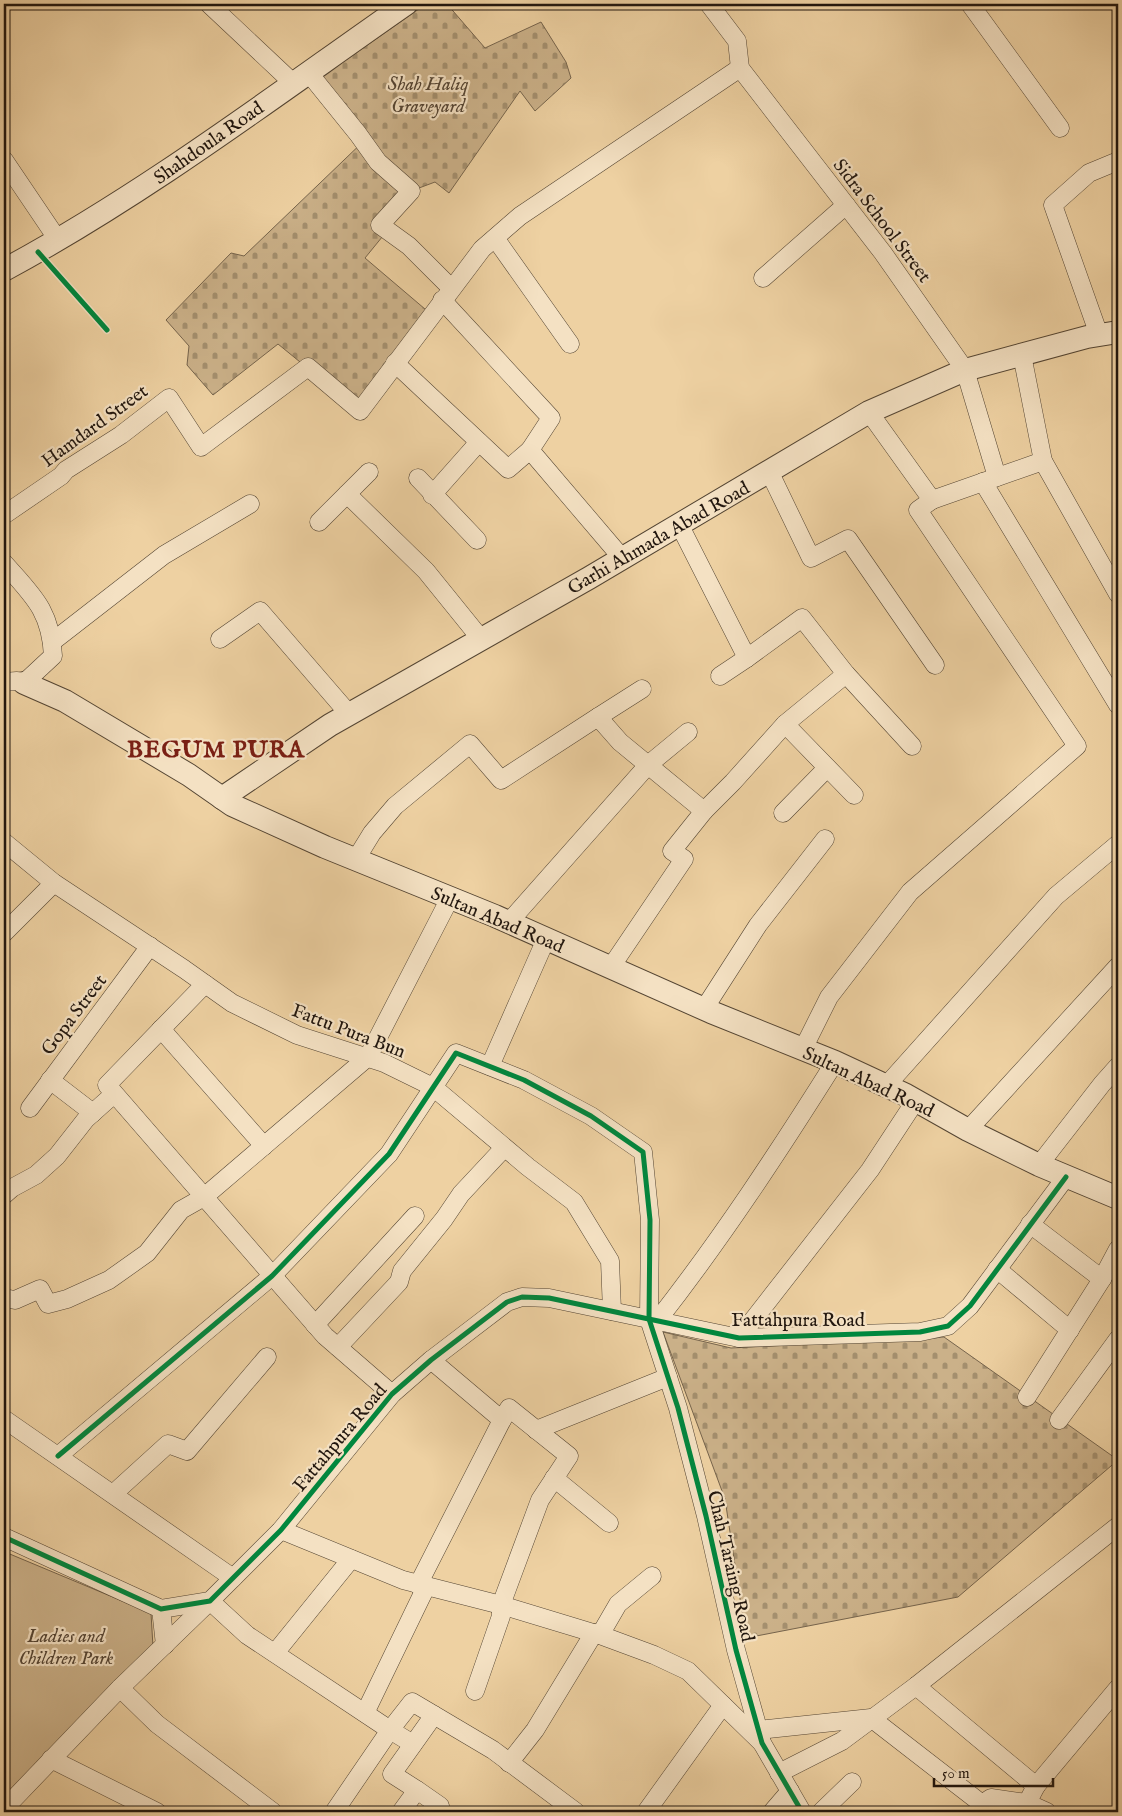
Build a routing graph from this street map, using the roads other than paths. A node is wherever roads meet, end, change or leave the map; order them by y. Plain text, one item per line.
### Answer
1 (209, 4) edge
2 (406, 4) edge
3 (708, 4) edge
4 (970, 4) edge
5 (740, 68) junction
6 (300, 77) junction
7 (1060, 128) dead end
8 (4, 160) edge
9 (1118, 161) edge
10 (846, 205) junction
11 (495, 238) junction
12 (58, 240) junction
13 (4, 270) edge
14 (763, 278) dead end
15 (446, 294) junction
16 (1109, 334) edge
17 (570, 344) dead end
18 (1022, 355) junction
19 (395, 363) junction
20 (965, 370) junction
21 (869, 412) junction
22 (479, 442) junction
23 (530, 450) junction
24 (1043, 461) junction
25 (769, 471) junction
26 (369, 472) dead end
27 (418, 478) dead end
28 (990, 479) junction
29 (347, 494) junction
30 (432, 494) junction
31 (932, 500) junction
32 (250, 504) dead end
33 (4, 515) edge
34 (319, 522) dead end
35 (679, 524) junction
36 (477, 540) dead end
37 (622, 558) junction
38 (4, 563) edge
39 (1118, 594) edge
40 (220, 639) dead end
41 (481, 639) junction
42 (52, 642) junction
43 (747, 658) junction
44 (936, 665) dead end
45 (846, 674) junction
46 (720, 676) dead end
47 (14, 682) edge
48 (642, 688) dead end
49 (1118, 705) edge
50 (350, 714) junction
51 (598, 717) junction
52 (785, 724) junction
53 (688, 732) dead end
54 (912, 746) dead end
55 (648, 765) junction
56 (828, 768) junction
57 (854, 795) dead end
58 (222, 798) junction
59 (704, 810) junction
60 (783, 812) dead end
61 (824, 839) dead end
62 (4, 842) edge
63 (1118, 844) edge
64 (356, 860) junction
65 (54, 883) junction
66 (450, 898) junction
67 (509, 922) junction
68 (4, 933) edge
69 (546, 939) junction
70 (150, 946) junction
71 (1118, 966) edge
72 (611, 967) junction
73 (205, 984) junction
74 (704, 1009) junction
75 (161, 1029) junction
76 (803, 1049) junction
77 (368, 1057) junction
78 (835, 1062) junction
79 (490, 1066) junction
80 (1118, 1066) edge
81 (50, 1080) junction
82 (886, 1086) junction
83 (432, 1087) junction
84 (114, 1094) junction
85 (916, 1100) junction
86 (30, 1108) dead end
87 (93, 1113) junction
88 (968, 1130) junction
89 (264, 1146) junction
90 (504, 1148) junction
91 (1039, 1165) junction
92 (1066, 1177) junction
93 (1117, 1195) edge
94 (4, 1196) edge
95 (204, 1197) junction
96 (415, 1216) dead end
97 (1030, 1224) junction
98 (1118, 1249) edge
99 (997, 1269) junction
100 (272, 1276) junction
101 (1102, 1279) junction
102 (4, 1298) edge
103 (612, 1311) junction
104 (653, 1320) junction
105 (315, 1325) junction
106 (1070, 1330) junction
107 (739, 1338) junction
108 (338, 1347) junction
109 (1115, 1351) edge
110 (268, 1357) dead end
111 (430, 1360) junction
112 (668, 1377) junction
113 (392, 1394) junction
114 (1027, 1396) dead end
115 (502, 1420) junction
116 (1059, 1420) dead end
117 (5, 1423) edge
118 (536, 1430) junction
119 (58, 1456) junction
120 (554, 1478) junction
121 (113, 1494) junction
122 (609, 1523) dead end
123 (1118, 1526) edge
124 (281, 1530) junction
125 (4, 1537) edge
126 (351, 1559) junction
127 (652, 1576) dead end
128 (233, 1578) junction
129 (422, 1586) junction
130 (210, 1601) junction
131 (501, 1605) junction
132 (160, 1609) junction
133 (597, 1634) junction
134 (165, 1645) junction
135 (275, 1653) junction
136 (916, 1686) junction
137 (120, 1688) junction
138 (1118, 1688) edge
139 (475, 1692) dead end
140 (723, 1705) junction
141 (365, 1713) junction
142 (434, 1715) junction
143 (871, 1718) junction
144 (390, 1730) junction
145 (760, 1736) junction
146 (413, 1744) junction
147 (51, 1759) junction
148 (509, 1762) junction
149 (779, 1773) junction
150 (852, 1782) dead end
151 (1036, 1786) junction
152 (417, 1790) junction
153 (790, 1792) junction
154 (1027, 1803) junction
155 (440, 1806) dead end
156 (4, 1809) edge
157 (157, 1812) edge
158 (273, 1812) edge
159 (334, 1812) edge
160 (401, 1812) edge
161 (576, 1812) edge
162 (646, 1812) edge
163 (772, 1812) edge
164 (802, 1812) edge
165 (821, 1812) edge
166 (1047, 1812) edge

1 - 6 street
2 - 6 street, Shahdoula Road
3 - 5 street
4 - 7 street
5 - 10 street, Sidra School Street
5 - 11 street
6 - 12 street, Shahdoula Road
6 - 15 street
8 - 12 street
9 - 16 street
10 - 14 street
10 - 20 street, Sidra School Street
11 - 15 street
11 - 17 street
12 - 13 street, Shahdoula Road
15 - 19 street
15 - 23 street
16 - 18 street, Garhi Ahmada Abad Road
18 - 20 street, Garhi Ahmada Abad Road
18 - 24 street
19 - 22 street
19 - 33 street, Hamdard Street
20 - 21 street, Garhi Ahmada Abad Road
20 - 28 street, Sidra School Street
21 - 25 street, Garhi Ahmada Abad Road
21 - 31 street
22 - 23 street
22 - 30 street
23 - 37 street
24 - 28 street
24 - 39 street
25 - 35 street, Garhi Ahmada Abad Road
25 - 44 street
26 - 29 street
27 - 30 street
28 - 31 street
28 - 49 street, Sidra School Street
29 - 34 street
29 - 41 street
30 - 36 street
31 - 76 street
32 - 42 street
35 - 37 street, Garhi Ahmada Abad Road
35 - 43 street
37 - 41 street, Garhi Ahmada Abad Road
38 - 42 street
40 - 50 street
41 - 50 street, Garhi Ahmada Abad Road
42 - 47 street, Sultan Abad Road
43 - 45 street
43 - 46 street
45 - 52 street
45 - 54 street
47 - 58 street, Sultan Abad Road
48 - 51 street
50 - 58 street, Garhi Ahmada Abad Road
51 - 55 street
51 - 64 street
52 - 56 street
52 - 59 street
53 - 55 street
55 - 59 street
55 - 67 street
56 - 57 street
56 - 60 street
58 - 64 street, Sultan Abad Road
59 - 72 street
61 - 74 street
62 - 65 street, Fattu Pura Bun
63 - 82 street
64 - 66 street, Sultan Abad Road
65 - 68 street
65 - 70 street, Fattu Pura Bun
66 - 67 street, Sultan Abad Road
66 - 77 street
67 - 69 street, Sultan Abad Road
69 - 72 street, Sultan Abad Road
69 - 79 street
70 - 73 street, Fattu Pura Bun
70 - 81 street, Gopa Street
71 - 88 street
72 - 74 street, Sultan Abad Road
73 - 75 street
73 - 77 street, Fattu Pura Bun
74 - 76 street, Sultan Abad Road
75 - 84 street
75 - 89 street
76 - 78 street, Sultan Abad Road
77 - 83 street, Fattu Pura Bun
77 - 89 street
78 - 82 street, Sultan Abad Road
78 - 104 street
79 - 83 street, Chah Taraing Road
79 - 104 street, Chah Taraing Road
80 - 91 street
81 - 86 street, Gopa Street
81 - 87 street
82 - 85 street, Sultan Abad Road
83 - 90 street, Fattu Pura Bun
83 - 100 street
84 - 87 street
84 - 95 street
85 - 88 street, Sultan Abad Road
85 - 107 street
87 - 94 street
88 - 91 street, Sultan Abad Road
89 - 95 street
90 - 103 street, Fattu Pura Bun
90 - 108 street
91 - 92 street, Sultan Abad Road
92 - 93 street, Sultan Abad Road
92 - 97 street, Fattahpura Road
95 - 100 street
95 - 102 street
96 - 105 street
97 - 99 street, Fattahpura Road
97 - 101 street
98 - 101 street
99 - 106 street
99 - 107 street, Fattahpura Road
100 - 105 street
100 - 119 street
101 - 106 street
103 - 104 street, Fattahpura Road
103 - 111 street, Fattahpura Road
104 - 107 street, Fattahpura Road
104 - 112 street, Chah Taraing Road
105 - 108 street
106 - 114 street
108 - 113 street
109 - 116 street
110 - 121 street
111 - 113 street, Fattahpura Road
111 - 115 street
112 - 118 street
112 - 145 street, Chah Taraing Road
113 - 124 street, Fattahpura Road
115 - 118 street
115 - 129 street
117 - 119 street
118 - 120 street
119 - 121 street
120 - 122 street
120 - 131 street
121 - 128 street
123 - 136 street
124 - 126 street
124 - 128 street, Fattahpura Road
125 - 132 street
126 - 129 street
126 - 135 street
127 - 133 street
128 - 130 street, Fattahpura Road
129 - 131 street
129 - 141 street
130 - 132 street
130 - 134 street, Fattahpura Road
130 - 135 street
131 - 133 street
131 - 139 street
132 - 134 street
133 - 140 street
133 - 148 street
134 - 137 street, Fattahpura Road
135 - 141 street
136 - 143 street
136 - 151 street
137 - 147 street, Fattahpura Road
137 - 158 street
138 - 151 street
140 - 145 street
140 - 162 street
141 - 144 street
142 - 144 street
142 - 146 street
142 - 148 street
143 - 145 street
143 - 149 street
143 - 154 street
144 - 146 street
144 - 159 street
145 - 149 street, Chah Taraing Road
146 - 152 street
147 - 156 street, Fattahpura Road
147 - 157 street
148 - 161 street
149 - 153 street, Chah Taraing Road
150 - 165 street
151 - 154 street
152 - 155 street
152 - 160 street
153 - 163 street
153 - 164 street, Chah Taraing Road
154 - 166 street

